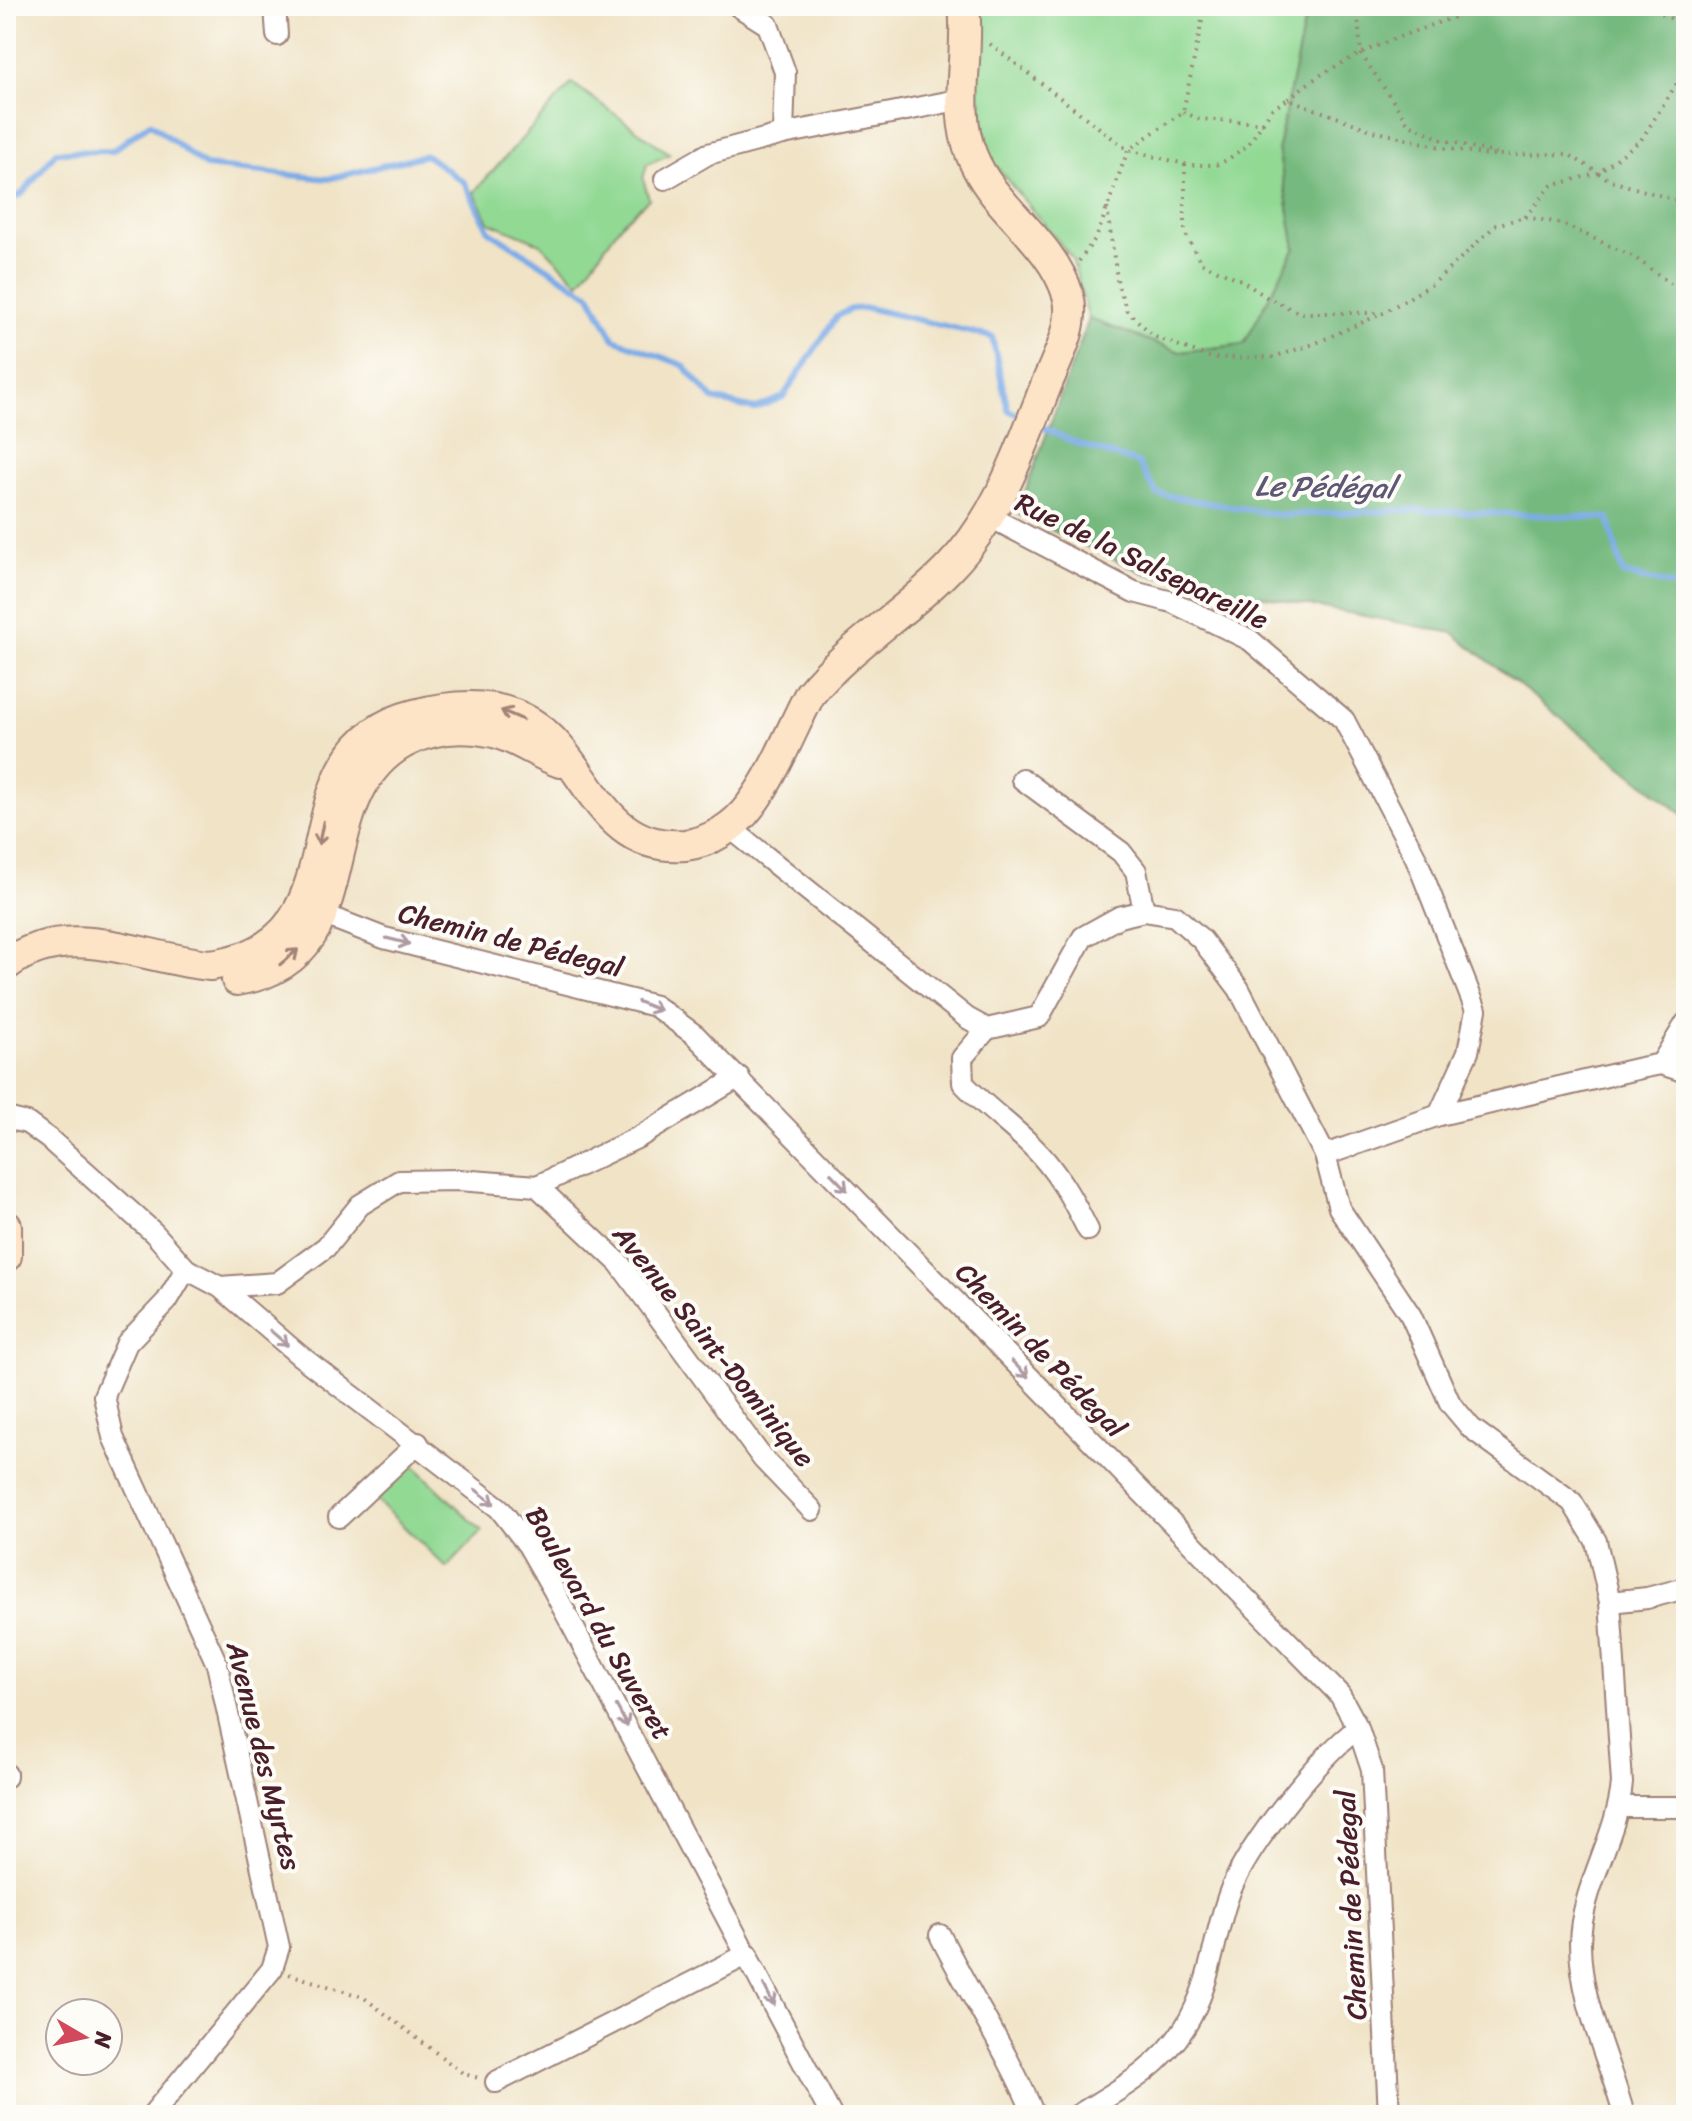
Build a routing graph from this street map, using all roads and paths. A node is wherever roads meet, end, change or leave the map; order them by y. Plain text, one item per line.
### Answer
1 (275, 6) edge
2 (738, 6) edge
3 (1205, 6) edge
4 (1357, 6) edge
5 (1485, 6) edge
6 (1648, 6) edge
7 (965, 14) edge
8 (1686, 27) edge
9 (277, 35) dead end
10 (1361, 54) junction
11 (1686, 69) edge
12 (963, 99) junction
13 (1288, 99) junction
14 (1183, 112) junction
15 (1266, 123) junction
16 (783, 134) junction
17 (1128, 150) junction
18 (1504, 155) junction
19 (1185, 163) junction
20 (1598, 173) junction
21 (665, 179) dead end
22 (1686, 203) edge
23 (1107, 208) junction
24 (1525, 217) junction
25 (1062, 281) junction
26 (1686, 295) edge
27 (1383, 313) junction
28 (988, 516) junction
29 (1022, 779) dead end
30 (729, 827) junction
31 (314, 910) junction
32 (1144, 911) junction
33 (6, 965) edge
34 (6, 989) edge
35 (1686, 1023) edge
36 (987, 1029) junction
37 (1661, 1064) junction
38 (1686, 1072) edge
39 (739, 1077) junction
40 (1439, 1115) junction
41 (6, 1118) edge
42 (1325, 1155) junction
43 (537, 1186) junction
44 (6, 1226) edge
45 (1088, 1230) dead end
46 (6, 1256) edge
47 (186, 1269) junction
48 (220, 1287) junction
49 (418, 1443) junction
50 (812, 1510) dead end
51 (339, 1517) dead end
52 (1686, 1588) edge
53 (1610, 1602) junction
54 (1358, 1728) junction
55 (1620, 1807) junction
56 (1686, 1807) edge
57 (940, 1935) dead end
58 (748, 1954) junction
59 (272, 1969) junction
60 (496, 2082) joint
61 (152, 2115) edge
62 (831, 2115) edge
63 (1034, 2115) edge
64 (1078, 2115) edge
65 (1389, 2115) edge
66 (1624, 2115) edge

1 - 9 street
2 - 16 street
3 - 14 path
4 - 10 path
5 - 10 path
6 - 8 path
7 - 12 street
7 - 17 path
10 - 13 path
10 - 18 path
11 - 20 path
12 - 16 street
12 - 25 street
13 - 15 path
13 - 18 path
14 - 15 path
14 - 17 path
15 - 19 path
16 - 21 street
17 - 19 path
17 - 23 path
18 - 20 path
19 - 27 path
20 - 22 path
20 - 24 path
23 - 25 path
23 - 27 path
24 - 26 path
24 - 27 path
25 - 28 street
28 - 30 street
28 - 40 street, Rue de la Salsepareille
29 - 32 street
30 - 31 street
30 - 36 street
31 - 33 street
34 -> 31 street
31 -> 39 street, Chemin de Pédegal
32 - 36 street
32 - 42 street
35 - 37 street
36 - 45 street
37 - 38 street
37 - 40 street
39 - 43 street
39 -> 54 street, Chemin de Pédegal
40 - 42 street
41 - 47 street, Boulevard du Suveret
42 - 53 street
43 - 48 street
43 - 50 street, Avenue Saint-Dominique
44 - 46 street
47 - 48 street, Boulevard du Suveret
47 - 59 street, Avenue des Myrtes
48 -> 49 street, Boulevard du Suveret
49 - 51 street
49 -> 58 street, Boulevard du Suveret
52 - 53 street
53 - 55 street
54 - 64 street
54 - 65 street, Chemin de Pédegal
55 - 56 street
55 - 66 street
57 - 63 street
58 - 60 street
58 -> 62 street, Boulevard du Suveret
59 - 60 path
59 - 61 street

